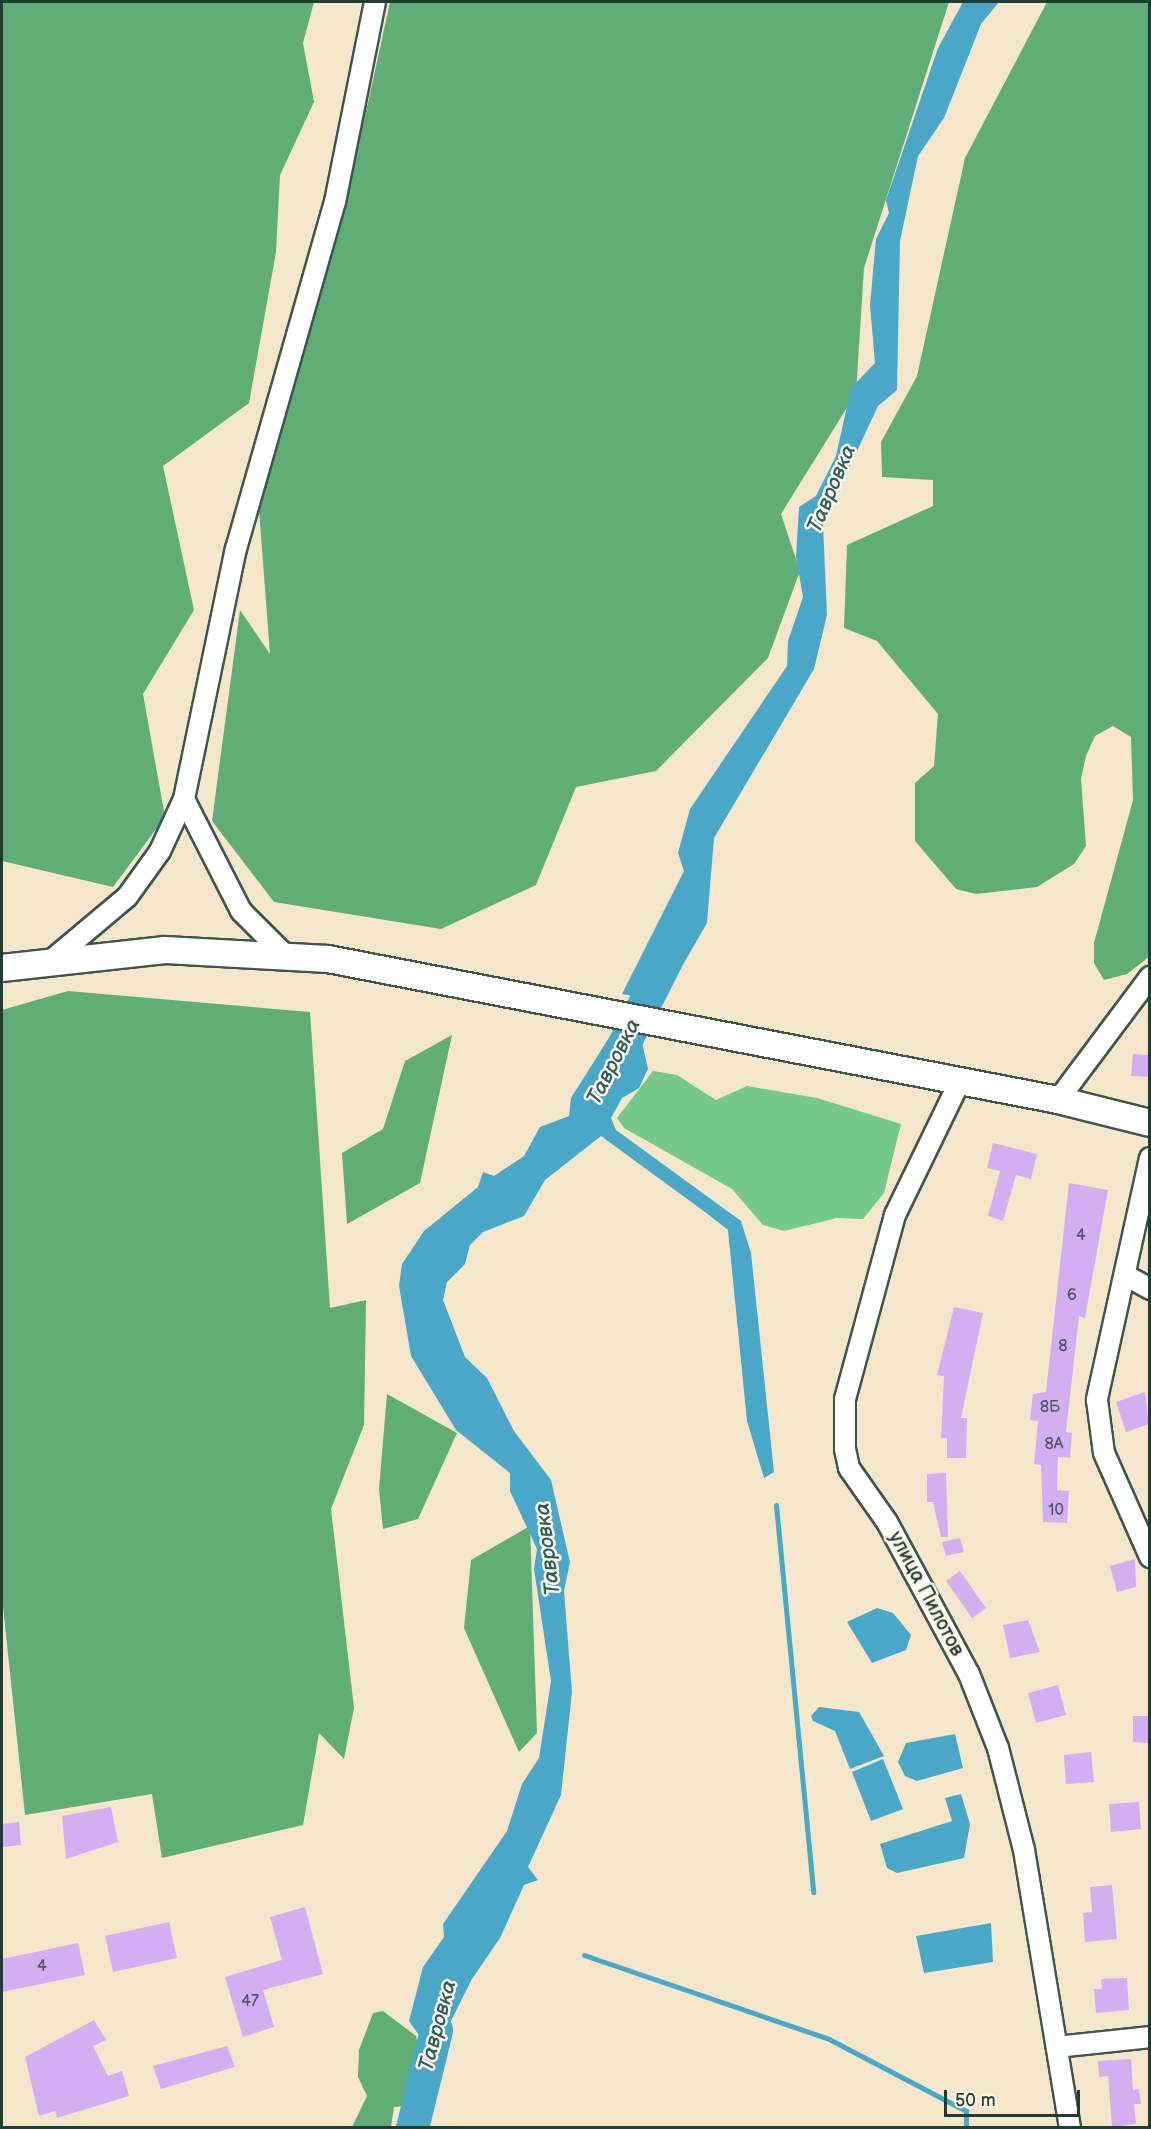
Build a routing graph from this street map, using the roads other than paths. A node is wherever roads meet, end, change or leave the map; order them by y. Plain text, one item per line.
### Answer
1 (375, 2) edge
2 (184, 799) junction
3 (284, 954) junction
4 (53, 959) junction
5 (2, 968) edge
6 (1149, 977) edge
7 (960, 1081) junction
8 (1058, 1100) junction
9 (1149, 1123) edge
10 (1149, 1158) edge
11 (1125, 1275) junction
12 (1149, 1289) edge
13 (1149, 1557) edge
14 (1149, 2037) edge
15 (1057, 2047) junction
16 (1070, 2127) edge

1 - 2 street
2 - 3 street
2 - 4 street
3 - 4 street
3 - 7 street
4 - 5 street
6 - 8 street
7 - 8 street
7 - 15 street, улица Пилотов
8 - 9 street
10 - 11 street
11 - 12 street
11 - 13 street
14 - 15 street
15 - 16 street, улица Пилотов

